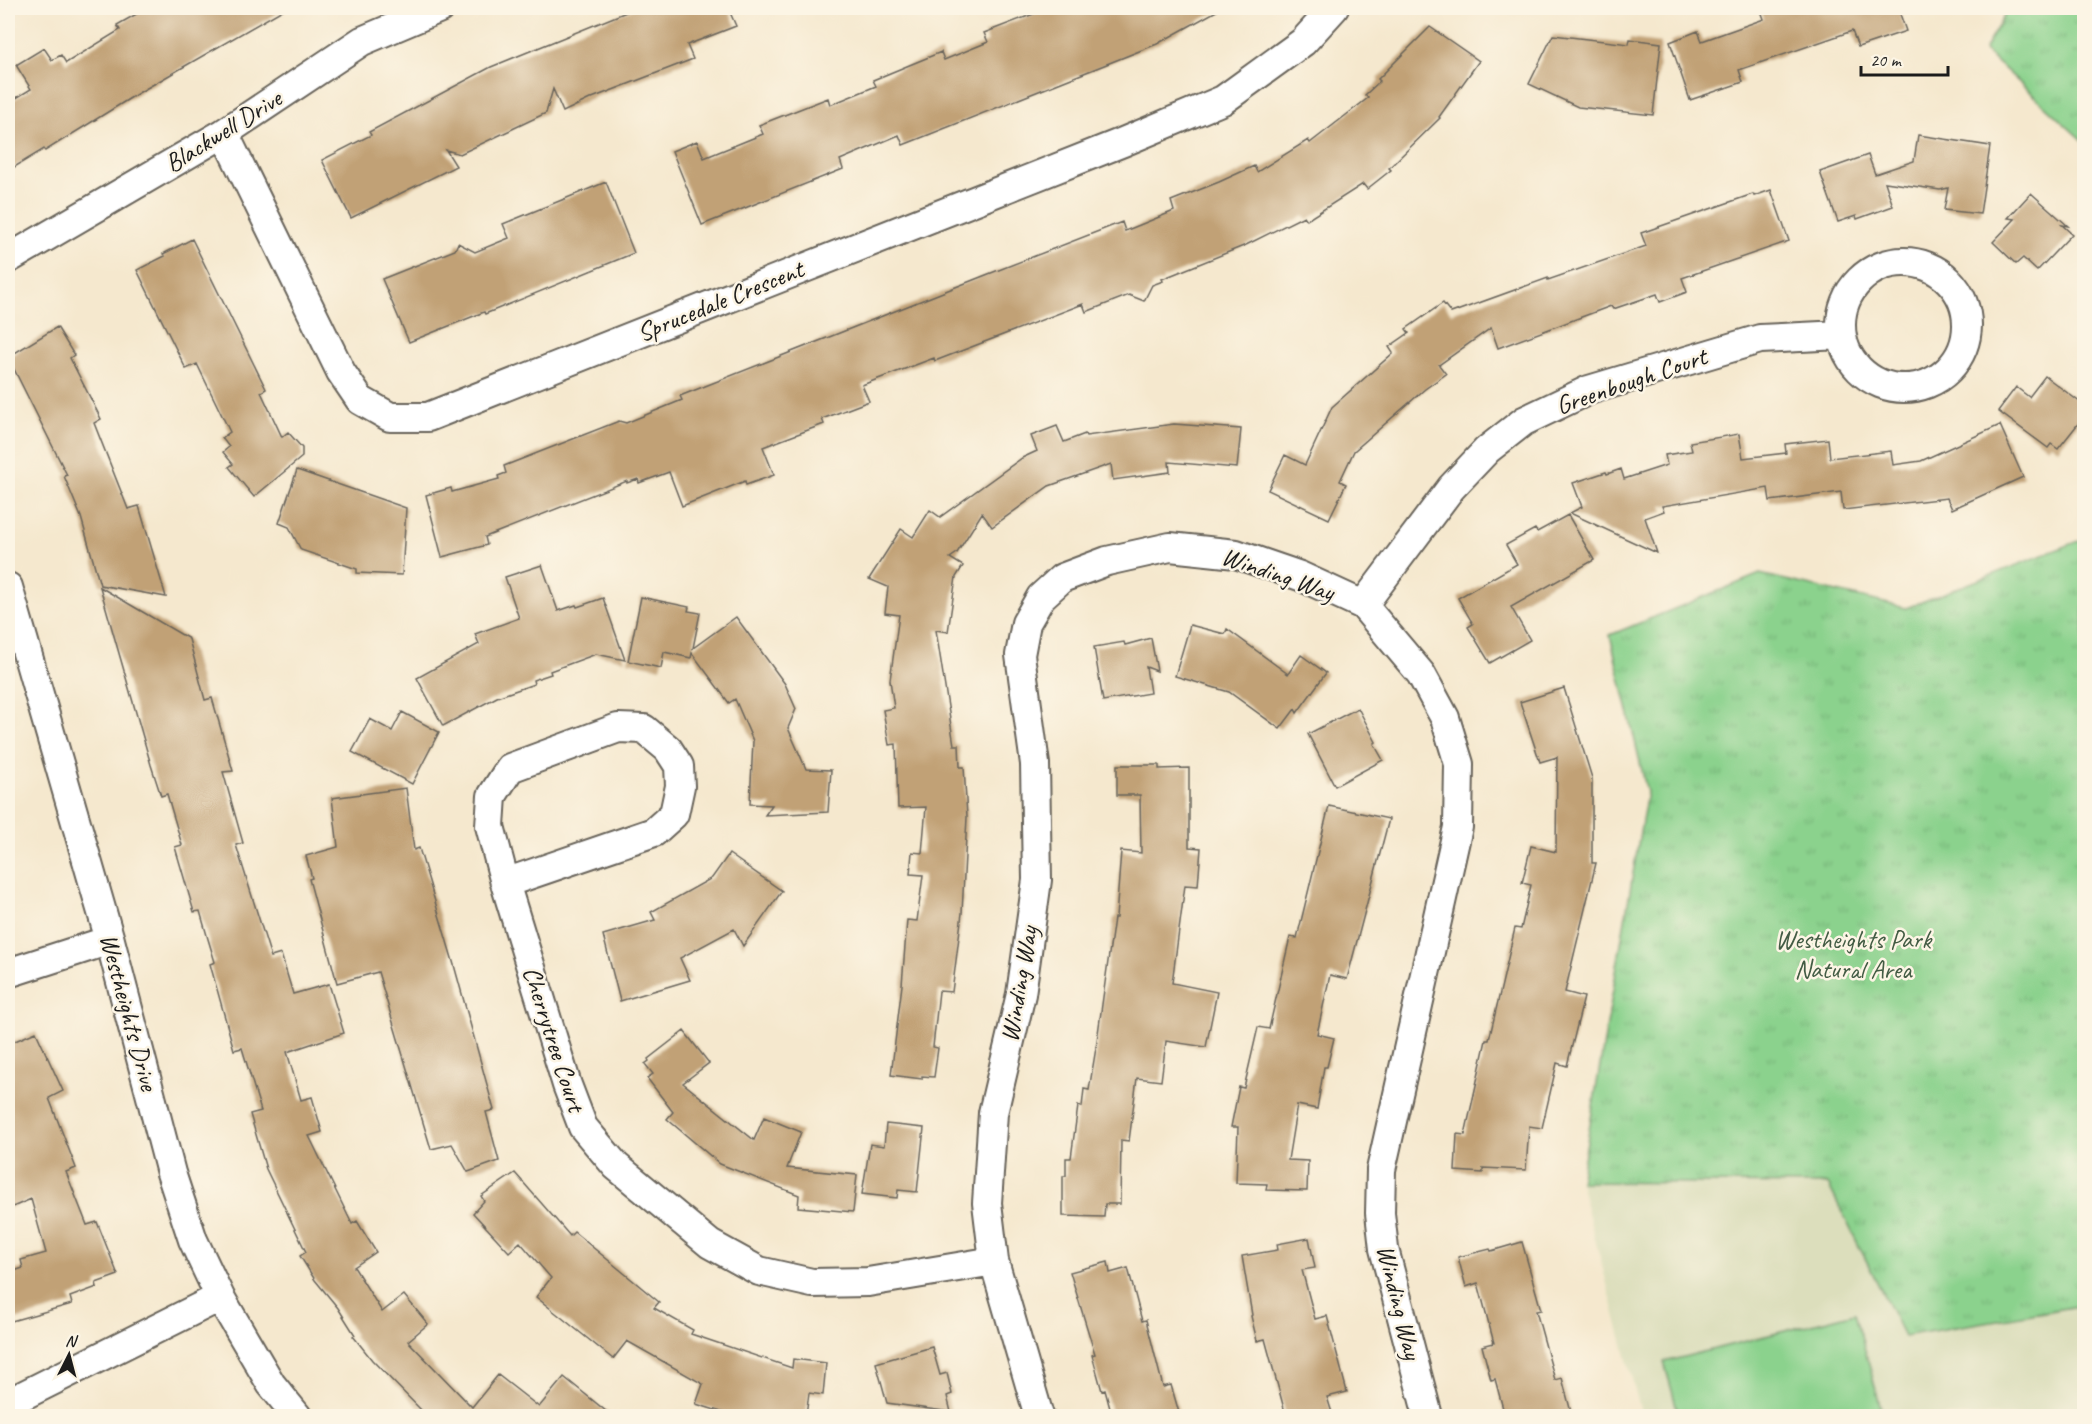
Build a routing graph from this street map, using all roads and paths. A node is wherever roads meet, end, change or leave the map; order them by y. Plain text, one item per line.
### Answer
1 (441, 8) edge
2 (1334, 8) edge
3 (224, 133) junction
4 (8, 259) edge
5 (1841, 335) junction
6 (8, 587) edge
7 (1363, 605) junction
8 (505, 883) junction
9 (110, 940) junction
10 (8, 974) edge
11 (994, 1261) junction
12 (220, 1297) junction
13 (8, 1403) edge
14 (297, 1416) edge
15 (1039, 1416) edge
16 (1428, 1416) edge

1 - 3 street, Blackwell Drive
2 - 3 street, Sprucedale Crescent
3 - 4 street, Blackwell Drive
5 - 5 street
5 - 7 street, Greenbough Court
6 - 9 street, Westheights Drive
7 - 11 street, Winding Way
7 - 16 street, Winding Way
8 - 8 street, Cherrytree Court
8 - 11 street, Cherrytree Court
9 - 10 street
9 - 12 street, Westheights Drive
11 - 15 street, Winding Way
12 - 13 street
12 - 14 street, Westheights Drive

